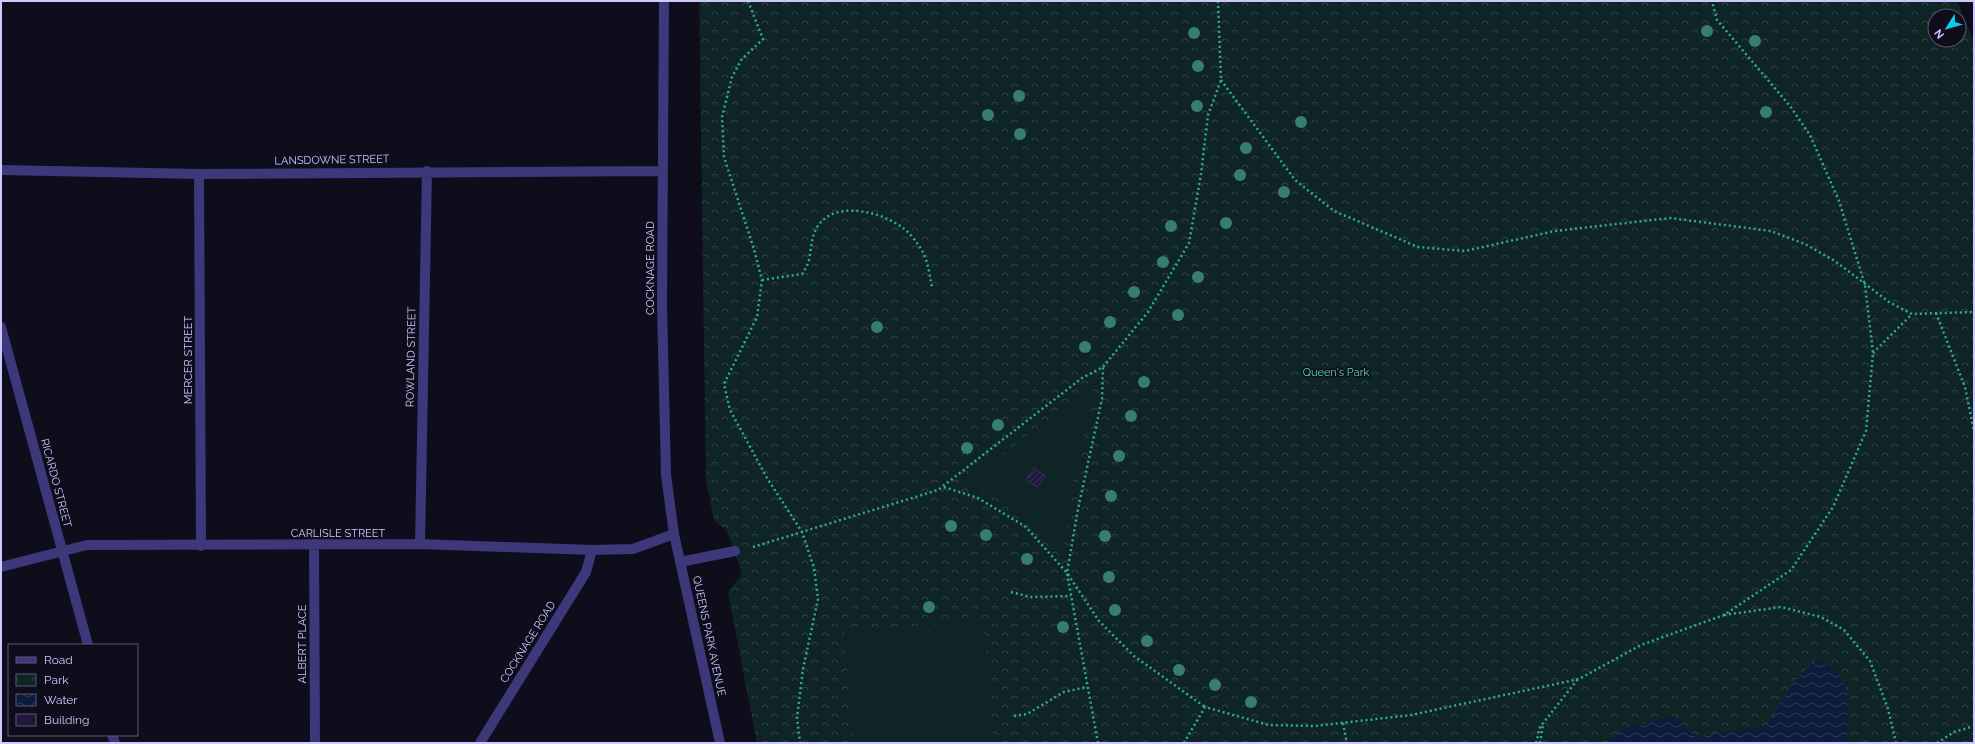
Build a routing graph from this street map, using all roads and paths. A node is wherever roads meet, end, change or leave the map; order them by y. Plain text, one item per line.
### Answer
1 (664, 1) edge
2 (748, 1) edge
3 (1218, 1) edge
4 (1712, 1) edge
5 (1221, 80) junction
6 (1, 170) edge
7 (427, 171) junction
8 (662, 171) junction
9 (199, 174) junction
10 (762, 280) junction
11 (1865, 285) junction
12 (932, 287) dead end
13 (1974, 312) edge
14 (1936, 313) junction
15 (1912, 314) junction
16 (1, 327) edge
17 (1873, 353) junction
18 (1103, 367) junction
19 (1974, 432) edge
20 (944, 487) junction
21 (802, 532) junction
22 (674, 534) junction
23 (314, 544) junction
24 (420, 544) junction
25 (201, 546) junction
26 (62, 550) junction
27 (592, 550) junction
28 (735, 551) joint
29 (680, 562) junction
30 (1, 567) edge
31 (1067, 574) junction
32 (1011, 592) dead end
33 (1071, 596) junction
34 (1724, 615) junction
35 (88, 644) edge
36 (1579, 679) junction
37 (1087, 687) junction
38 (1204, 707) junction
39 (1014, 716) dead end
40 (1343, 723) junction
41 (1543, 724) junction
42 (1974, 726) edge
43 (315, 743) edge
44 (480, 743) edge
45 (720, 743) edge
46 (800, 743) edge
47 (1098, 743) edge
48 (1184, 743) edge
49 (1347, 743) edge
50 (1536, 743) edge
51 (1540, 743) edge
52 (1896, 743) edge
53 (1937, 743) edge

1 - 8 street, COCKNAGE ROAD
2 - 10 path
3 - 5 path
4 - 11 path
5 - 11 path
5 - 18 path
6 - 9 street, LANSDOWNE STREET
7 - 8 street, LANSDOWNE STREET
7 - 9 street, LANSDOWNE STREET
7 - 24 street, ROWLAND STREET
8 - 22 street, COCKNAGE ROAD
9 - 25 street, MERCER STREET
10 - 12 path
10 - 21 path
11 - 15 path
11 - 17 path
13 - 14 path
14 - 15 path
14 - 19 path
15 - 17 path
16 - 26 street, RICARDO STREET
17 - 34 path
18 - 20 path
18 - 31 path
20 - 21 path
20 - 31 path
21 - 28 path
21 - 46 path
22 - 27 street, CARLISLE STREET
22 - 29 street, QUEENS PARK AVENUE
23 - 24 street, CARLISLE STREET
23 - 25 street, CARLISLE STREET
23 - 43 street, ALBERT PLACE
24 - 27 street, CARLISLE STREET
25 - 26 street, CARLISLE STREET
26 - 30 street, CARLISLE STREET
26 - 35 street, RICARDO STREET
27 - 44 street, COCKNAGE ROAD
28 - 29 street
29 - 45 street, QUEENS PARK AVENUE
31 - 33 path
31 - 38 path
32 - 33 path
33 - 37 path
34 - 36 path
34 - 52 path
36 - 40 path
36 - 41 path
37 - 39 path
37 - 47 path
38 - 40 path
38 - 48 path
40 - 49 path
41 - 50 path
41 - 51 path
42 - 53 path

